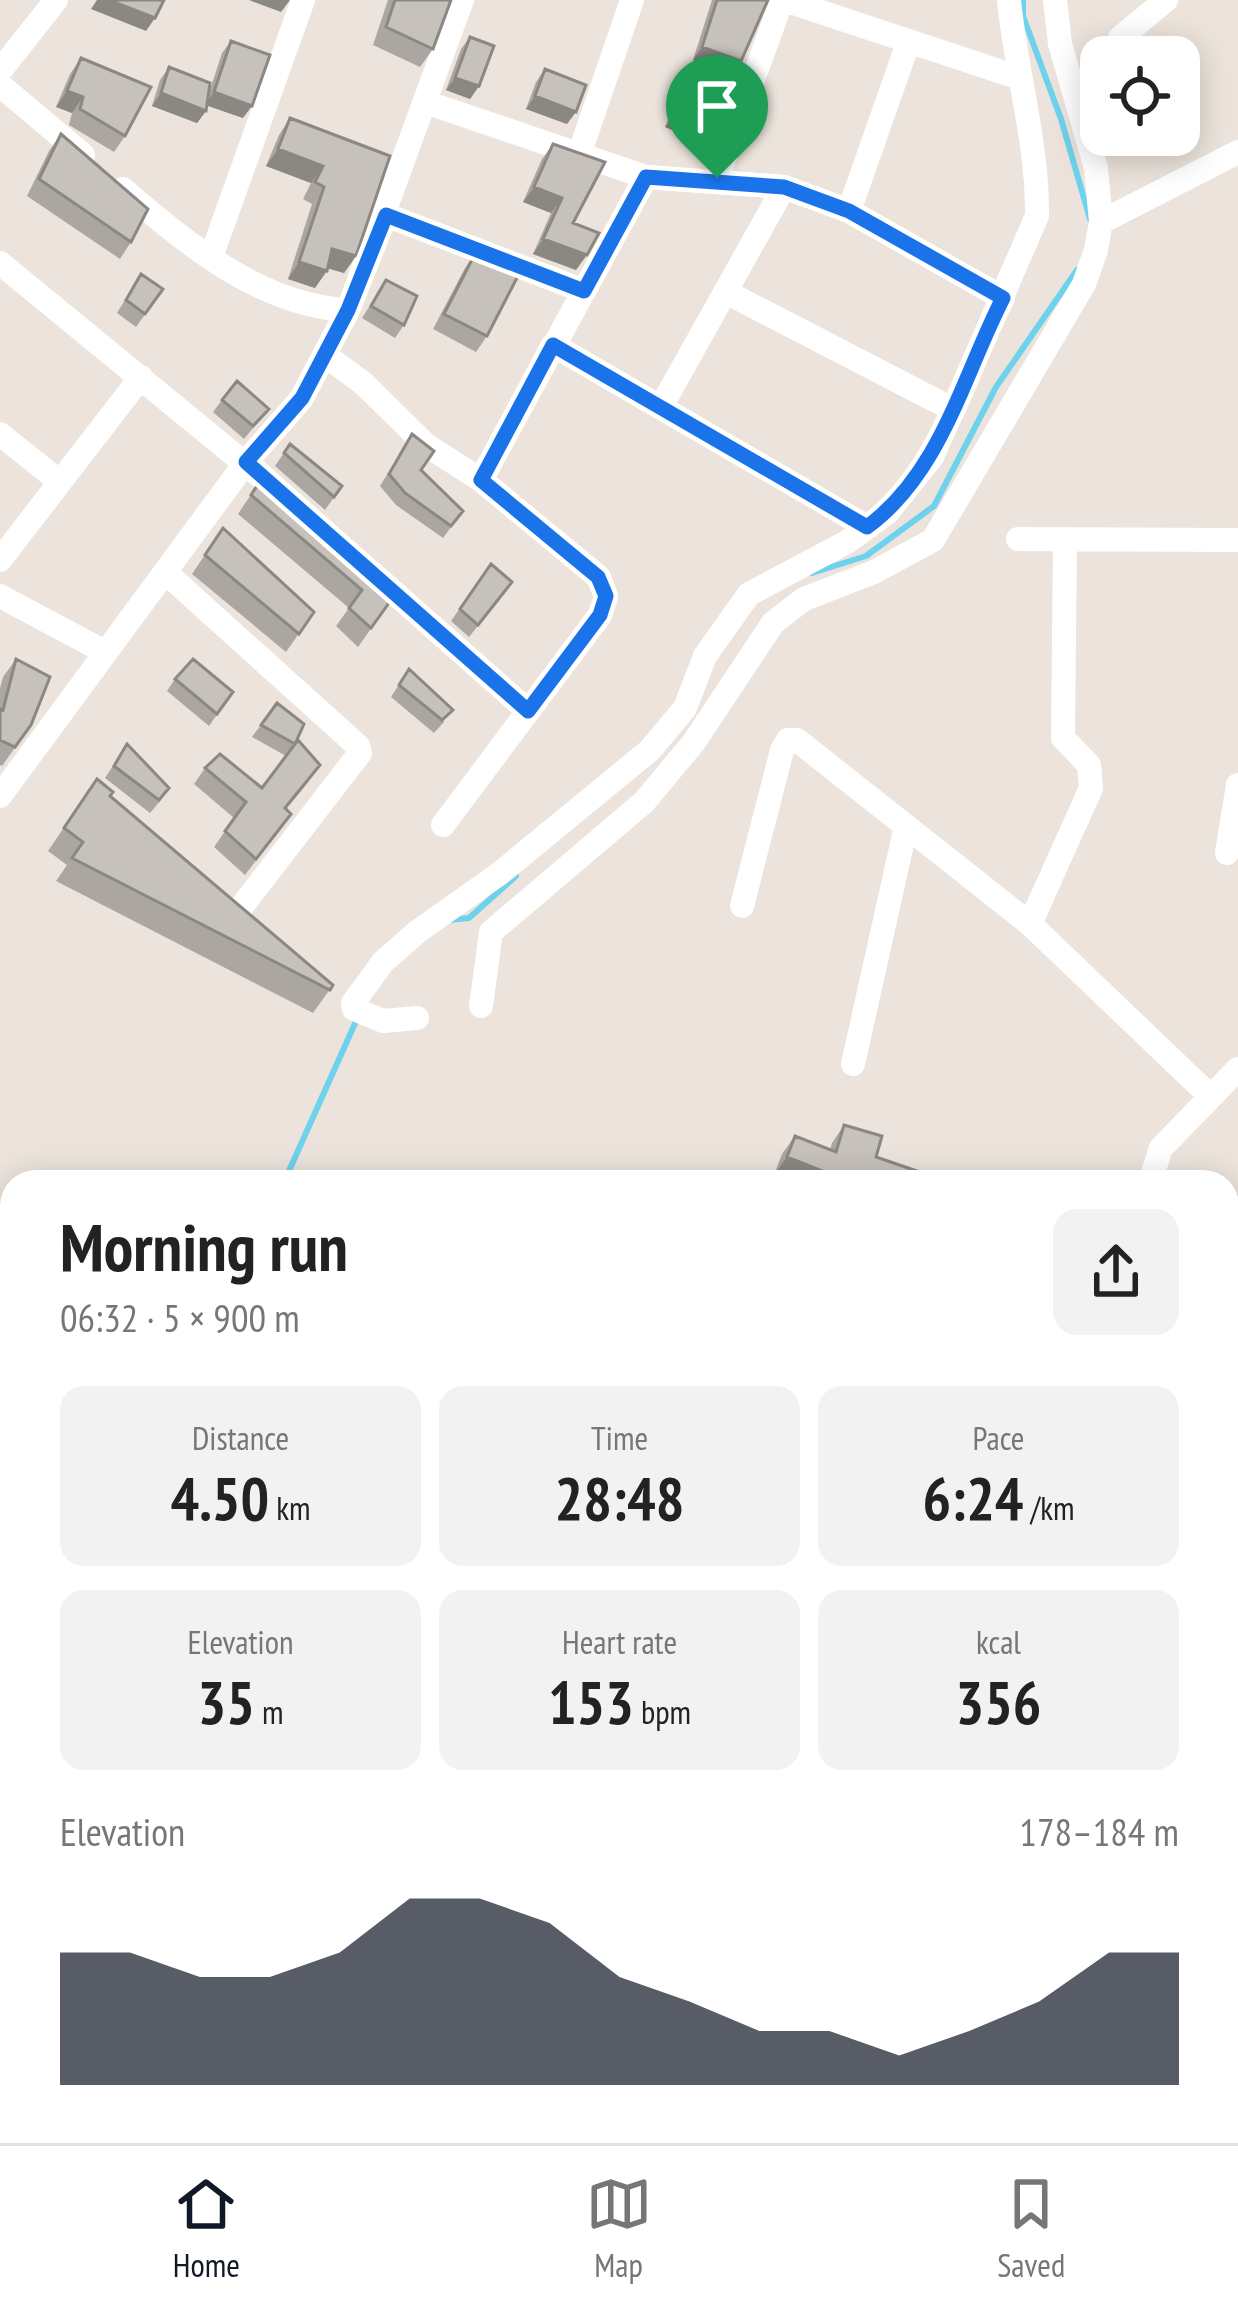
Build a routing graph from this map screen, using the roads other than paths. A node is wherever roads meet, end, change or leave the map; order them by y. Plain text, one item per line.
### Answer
1 (56, 0) edge
2 (303, 0) edge
3 (632, 0) edge
4 (784, 0) edge
5 (1009, 0) edge
6 (1055, 0) edge
7 (1166, 0) edge
8 (458, 1) edge
9 (1122, 36) edge
10 (908, 43) junction
11 (0, 71) edge
12 (1017, 77) junction
13 (0, 85) edge
14 (425, 102) junction
15 (1238, 152) edge
16 (579, 155) junction
17 (646, 177) junction
18 (717, 178) junction
19 (784, 187) junction
20 (849, 211) junction
21 (386, 215) junction
22 (1101, 222) junction
23 (211, 257) junction
24 (0, 263) edge
25 (584, 291) junction
26 (726, 292) junction
27 (1003, 298) junction
28 (348, 310) junction
29 (553, 345) junction
30 (325, 355) junction
31 (141, 377) junction
32 (662, 405) junction
33 (952, 409) junction
34 (0, 434) edge
35 (246, 462) junction
36 (481, 480) junction
37 (60, 482) junction
38 (300, 509) edge
39 (867, 527) junction
40 (1018, 539) dead end
41 (1065, 539) junction
42 (1238, 540) edge
43 (353, 557) edge
44 (0, 560) edge
45 (165, 572) junction
46 (0, 596) edge
47 (105, 652) junction
48 (528, 711) junction
49 (1238, 785) edge
50 (0, 796) edge
51 (443, 825) dead end
52 (906, 826) junction
53 (1227, 853) dead end
54 (742, 906) dead end
55 (236, 914) edge
56 (1030, 924) junction
57 (482, 1006) dead end
58 (417, 1018) dead end
59 (853, 1064) dead end
60 (1238, 1070) edge
61 (1210, 1096) junction
62 (1154, 1170) edge

1 - 11 street
2 - 23 street
3 - 16 street
4 - 10 street
4 - 18 street
5 - 12 street
6 - 22 street
7 - 9 street
8 - 14 street
10 - 12 street
10 - 20 street
12 - 27 street
13 - 23 street
14 - 16 street
14 - 21 street
15 - 22 street
16 - 17 street
17 - 18 street
17 - 25 street
18 - 19 street
19 - 20 street
19 - 26 street
20 - 27 street
21 - 25 street
21 - 28 street
22 - 57 street
23 - 28 street
24 - 31 street
25 - 29 street
26 - 32 street
26 - 33 street
27 - 33 street
28 - 30 street
29 - 32 street
29 - 36 street
30 - 35 street
30 - 36 street
31 - 35 street
31 - 37 street
32 - 39 street
33 - 39 street
34 - 37 street
35 - 38 street
35 - 45 street
36 - 48 street
37 - 44 street
39 - 58 street
40 - 41 street
41 - 42 street
41 - 56 street
43 - 48 street
45 - 47 street
45 - 55 street
46 - 47 street
47 - 50 street
48 - 51 street
49 - 53 street
52 - 54 street
52 - 56 street
52 - 59 street
56 - 61 street
60 - 61 street
61 - 62 street

